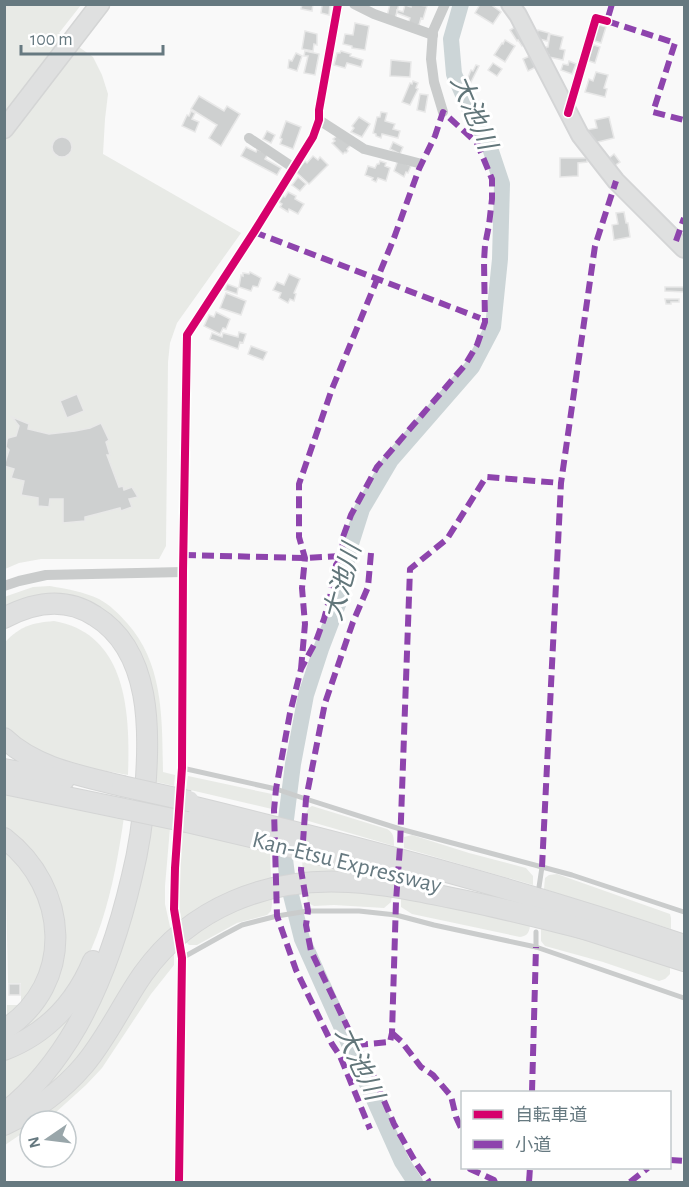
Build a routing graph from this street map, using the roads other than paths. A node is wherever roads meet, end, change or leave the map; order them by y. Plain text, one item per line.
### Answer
1 (100, 4) edge
2 (338, 4) edge
3 (354, 4) edge
4 (445, 4) edge
5 (510, 4) edge
6 (607, 21) dead end
7 (433, 35) junction
8 (444, 112) dead end
9 (568, 113) junction
10 (319, 120) junction
11 (4, 129) edge
12 (249, 138) dead end
13 (418, 163) dead end
14 (294, 168) junction
15 (684, 249) edge
16 (183, 572) junction
17 (5, 585) edge
18 (4, 618) edge
19 (4, 633) edge
20 (4, 738) edge
21 (183, 768) junction
22 (4, 769) edge
23 (4, 784) edge
24 (122, 795) junction
25 (4, 838) edge
26 (307, 843) junction
27 (542, 867) junction
28 (539, 887) dead end
29 (174, 909) tunnel mouth
30 (684, 912) edge
31 (589, 930) junction
32 (536, 932) dead end
33 (684, 945) edge
34 (536, 947) junction
35 (182, 958) joint
36 (684, 961) edge
37 (684, 998) edge
38 (4, 1030) edge
39 (4, 1050) edge
40 (4, 1113) edge
41 (4, 1125) edge
42 (179, 1182) edge

1 - 11 highway
2 - 10 street
3 - 7 street
4 - 7 street
5 - 9 main road
6 - 9 street
7 - 8 street
9 - 15 main road
10 - 13 street
10 - 14 street
12 - 14 street
14 - 16 street
16 - 17 street
16 - 21 street
18 - 40 highway
19 - 39 highway
20 - 24 highway
21 - 27 lane
21 - 29 street
22 - 24 highway, Kan-Etsu Expressway
23 - 24 highway, Kan-Etsu Expressway
24 - 26 highway, Kan-Etsu Expressway
25 - 38 highway
26 - 31 highway, Kan-Etsu Expressway
26 - 33 highway, Kan-Etsu Expressway
27 - 28 lane
27 - 30 lane
31 - 36 highway, Kan-Etsu Expressway
31 - 41 highway
32 - 34 lane
34 - 35 lane
34 - 37 lane
35 - 42 street

